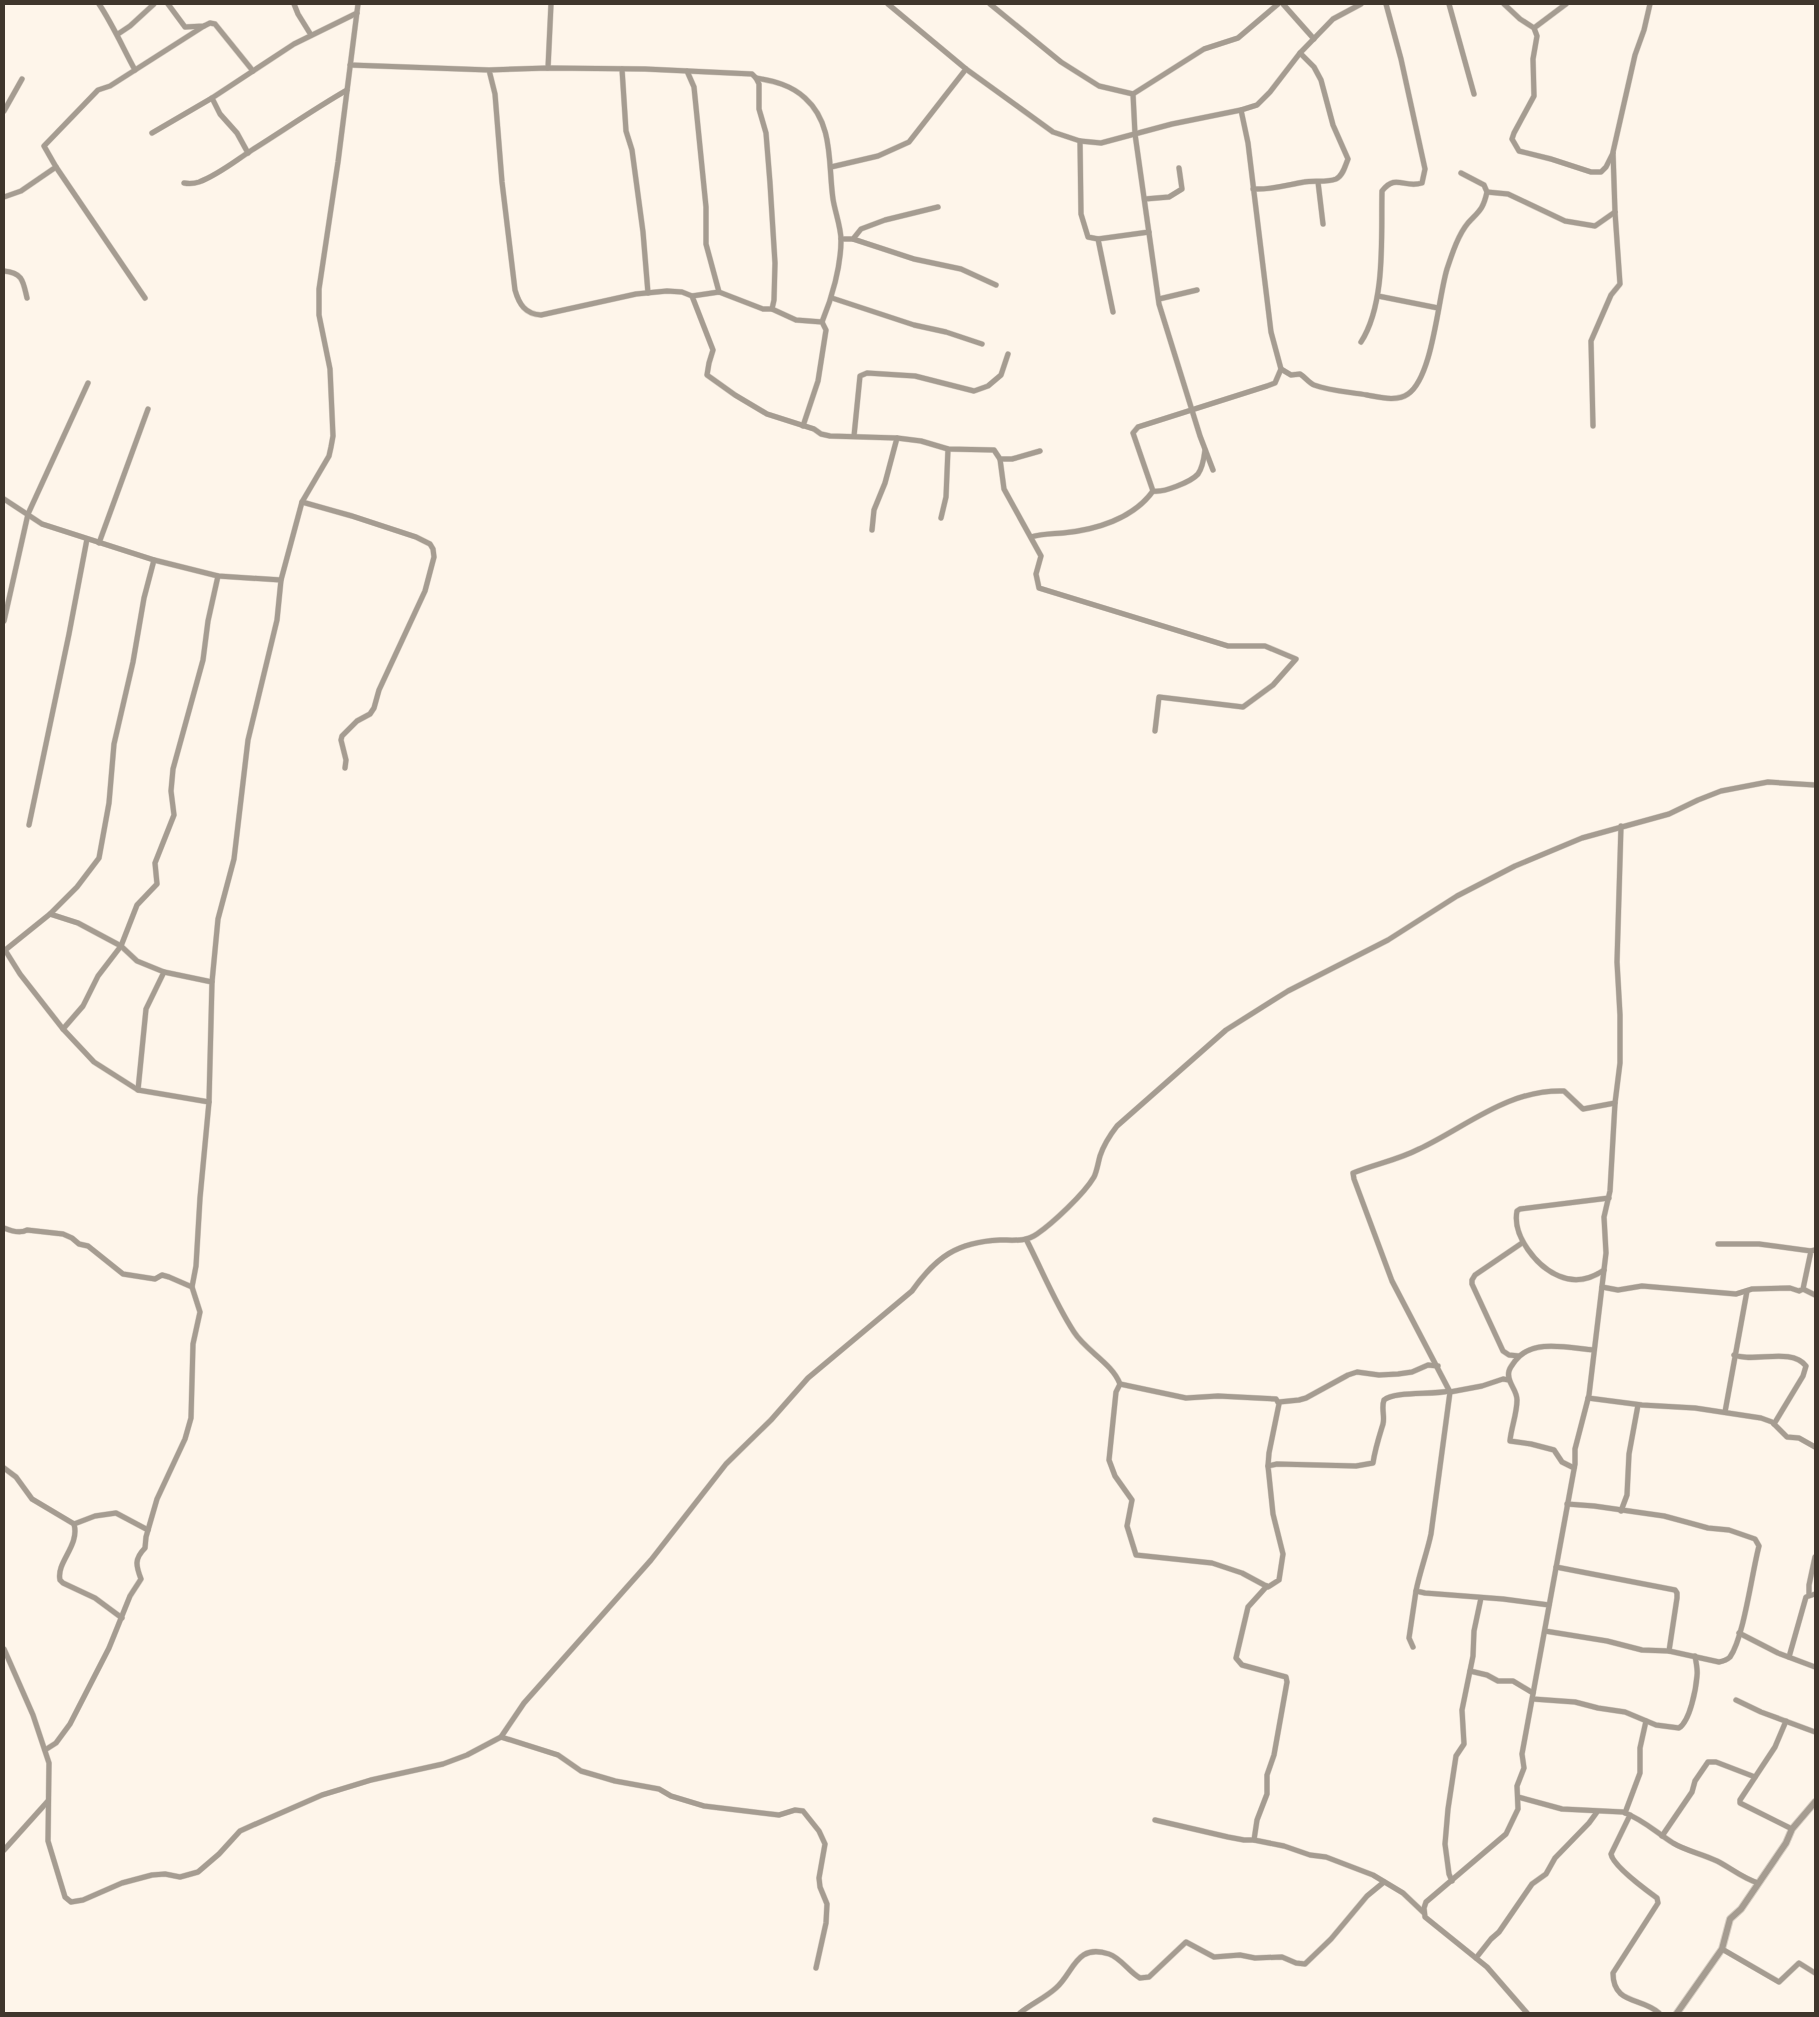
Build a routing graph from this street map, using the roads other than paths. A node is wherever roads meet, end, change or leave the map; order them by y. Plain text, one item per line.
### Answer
1 (99, 4) edge
2 (154, 4) edge
3 (168, 4) edge
4 (294, 4) edge
5 (358, 4) edge
6 (551, 4) edge
7 (888, 4) edge
8 (990, 4) edge
9 (1278, 4) edge
10 (1283, 4) edge
11 (1361, 4) edge
12 (1386, 4) edge
13 (1449, 4) edge
14 (1504, 4) edge
15 (1566, 4) edge
16 (1650, 4) edge
17 (356, 13) junction
18 (204, 26) junction
19 (1534, 28) junction
20 (118, 34) junction
21 (311, 35) junction
22 (1314, 39) junction
23 (1300, 53) junction
24 (350, 64) junction
25 (548, 68) junction
26 (622, 69) junction
27 (966, 69) junction
28 (135, 70) junction
29 (489, 70) junction
30 (253, 71) junction
31 (687, 71) junction
32 (756, 78) junction
33 (22, 79) dead end
34 (347, 90) junction
35 (1132, 94) junction
36 (1474, 94) dead end
37 (212, 98) junction
38 (1241, 110) junction
39 (4, 111) edge
40 (152, 133) dead end
41 (1135, 134) junction
42 (1080, 141) junction
43 (1614, 152) junction
44 (248, 153) junction
45 (56, 167) junction
46 (831, 167) junction
47 (1179, 168) dead end
48 (1461, 173) dead end
49 (1318, 182) junction
50 (184, 183) dead end
51 (1253, 189) junction
52 (1487, 192) junction
53 (4, 197) edge
54 (1145, 199) junction
55 (938, 207) dead end
56 (1615, 212) junction
57 (1323, 224) dead end
58 (1149, 232) junction
59 (841, 239) junction
60 (853, 239) junction
61 (1098, 239) junction
62 (4, 271) edge
63 (996, 285) dead end
64 (1196, 290) dead end
65 (719, 292) junction
66 (648, 293) junction
67 (692, 296) junction
68 (1378, 296) junction
69 (27, 298) dead end
70 (146, 298) dead end
71 (832, 298) junction
72 (1159, 299) junction
73 (1438, 308) junction
74 (772, 309) junction
75 (1113, 312) dead end
76 (822, 322) junction
77 (1361, 342) dead end
78 (982, 344) dead end
79 (1008, 354) dead end
80 (1281, 369) junction
81 (88, 383) dead end
82 (148, 409) dead end
83 (1192, 411) junction
84 (803, 426) junction
85 (1593, 426) dead end
86 (854, 436) junction
87 (897, 438) junction
88 (948, 449) junction
89 (1205, 450) junction
90 (1040, 451) dead end
91 (1000, 459) junction
92 (1213, 470) dead end
93 (1152, 491) junction
94 (4, 499) edge
95 (302, 502) junction
96 (28, 514) junction
97 (942, 518) dead end
98 (872, 530) dead end
99 (1031, 537) junction
100 (87, 540) junction
101 (99, 543) junction
102 (154, 560) junction
103 (218, 576) junction
104 (281, 580) junction
105 (4, 621) edge
106 (1156, 731) dead end
107 (344, 768) dead end
108 (1815, 785) edge
109 (29, 824) dead end
110 (1621, 826) junction
111 (50, 914) junction
112 (121, 946) junction
113 (4, 951) edge
114 (164, 972) junction
115 (212, 982) junction
116 (62, 1029) junction
117 (138, 1090) junction
118 (209, 1102) junction
119 (1615, 1103) junction
120 (1609, 1198) junction
121 (4, 1228) edge
122 (1026, 1239) junction
123 (1522, 1242) junction
124 (1718, 1244) dead end
125 (1813, 1250) edge
126 (1604, 1270) junction
127 (192, 1287) junction
128 (1602, 1288) junction
129 (1803, 1289) junction
130 (1747, 1291) junction
131 (1815, 1295) edge
132 (1594, 1350) junction
133 (1734, 1354) junction
134 (1519, 1356) junction
135 (1438, 1366) junction
136 (1509, 1380) junction
137 (1120, 1384) junction
138 (1450, 1391) junction
139 (1588, 1398) junction
140 (1279, 1402) junction
141 (1638, 1405) junction
142 (1725, 1412) junction
143 (1774, 1424) junction
144 (1815, 1447) edge
145 (1268, 1466) junction
146 (4, 1468) edge
147 (1574, 1468) junction
148 (1567, 1504) junction
149 (1621, 1511) junction
150 (74, 1524) junction
151 (148, 1530) junction
152 (1815, 1557) edge
153 (1556, 1567) junction
154 (1267, 1586) junction
155 (1416, 1591) junction
156 (1812, 1594) edge
157 (1482, 1598) junction
158 (1549, 1605) junction
159 (122, 1618) junction
160 (1545, 1630) junction
161 (1739, 1633) junction
162 (1413, 1647) dead end
163 (4, 1649) edge
164 (1669, 1651) junction
165 (1695, 1656) junction
166 (1789, 1657) junction
167 (1815, 1667) edge
168 (1470, 1671) junction
169 (1533, 1696) junction
170 (1736, 1700) dead end
171 (1646, 1721) junction
172 (1786, 1721) junction
173 (1815, 1732) edge
174 (501, 1737) junction
175 (45, 1750) junction
176 (1755, 1777) junction
177 (1518, 1797) junction
178 (49, 1801) junction
179 (1815, 1802) edge
180 (1597, 1812) junction
181 (1628, 1814) junction
182 (1155, 1820) dead end
183 (1792, 1829) junction
184 (1662, 1836) junction
185 (1254, 1840) junction
186 (4, 1850) edge
187 (1452, 1880) junction
188 (1384, 1882) junction
189 (1758, 1883) junction
190 (1424, 1912) junction
191 (1722, 1949) junction
192 (1476, 1958) junction
193 (816, 1968) dead end
194 (1815, 1973) edge
195 (1020, 2013) edge
196 (1527, 2013) edge
197 (1658, 2013) edge
198 (1677, 2013) edge

1 - 20 street
2 - 20 street
3 - 18 street
4 - 21 street
5 - 17 street
6 - 25 street
7 - 27 street
8 - 35 street
9 - 35 street
10 - 22 street
11 - 22 street
12 - 68 street
13 - 36 street
14 - 19 street
15 - 19 street
16 - 43 street
17 - 21 street
17 - 24 street
18 - 28 street
18 - 30 street
19 - 43 street
20 - 28 street
21 - 30 street
22 - 23 street
23 - 38 street
23 - 49 street
24 - 29 street
24 - 34 street
25 - 26 street
25 - 29 street
26 - 31 street
26 - 66 street
27 - 42 street
27 - 46 street
28 - 45 street
29 - 66 street
30 - 37 street
31 - 32 street
31 - 65 street
32 - 46 street
32 - 74 street
33 - 39 street
34 - 44 street
34 - 95 street
35 - 41 street
37 - 40 street
37 - 44 street
38 - 41 street
38 - 51 street
41 - 42 street
41 - 54 street
42 - 61 street
43 - 56 street
44 - 50 street
45 - 53 street
45 - 70 street
46 - 59 street
47 - 54 street
48 - 52 street
49 - 51 street
49 - 57 street
51 - 80 street
52 - 56 street
52 - 73 street
54 - 58 street
55 - 60 street
56 - 85 street
58 - 61 street
58 - 72 street
59 - 60 street
59 - 71 street
60 - 63 street
61 - 75 street
62 - 69 street
64 - 72 street
65 - 67 street
65 - 74 street
66 - 67 street
67 - 84 street
68 - 73 street
68 - 77 street
71 - 76 street
71 - 78 street
72 - 83 street
73 - 80 street
74 - 76 street
76 - 84 street
79 - 86 street
80 - 83 street
81 - 96 street
82 - 101 street
83 - 89 street
83 - 93 street
84 - 86 street
86 - 87 street
87 - 88 street
87 - 98 street
88 - 91 street
88 - 97 street
89 - 92 street
89 - 93 street
90 - 91 street
91 - 99 street
93 - 99 street
94 - 96 street
95 - 104 street
95 - 107 street
96 - 100 street
96 - 105 street
99 - 106 street
100 - 101 street
100 - 109 street
101 - 102 street
102 - 103 street
102 - 111 street
103 - 104 street
103 - 112 street
104 - 115 street
108 - 110 street
110 - 119 street
110 - 122 street
111 - 112 street
111 - 113 street
112 - 114 street
112 - 116 street
113 - 116 street
114 - 115 street
114 - 117 street
115 - 118 street
116 - 117 street
117 - 118 street
118 - 127 street
119 - 120 street
119 - 135 street
120 - 123 street
120 - 126 street
121 - 127 street
122 - 137 street
122 - 174 street
123 - 126 street
123 - 134 street
124 - 125 street
125 - 129 street
126 - 128 street
127 - 151 street
128 - 130 street
128 - 132 street
129 - 130 street
129 - 131 street
130 - 133 street
132 - 134 street
132 - 139 street
133 - 142 street
133 - 143 street
134 - 136 street
135 - 138 street
135 - 140 street
136 - 138 street
136 - 147 street
137 - 140 street
137 - 154 street
138 - 145 street
138 - 155 street
139 - 141 street
139 - 147 street
140 - 145 street
141 - 142 street
141 - 149 street
142 - 143 street
143 - 144 street
145 - 154 street
146 - 150 street
147 - 148 street
148 - 149 street
148 - 153 street
149 - 161 street
150 - 151 street
150 - 159 street
151 - 159 street
152 - 156 street
153 - 158 street
153 - 164 street
154 - 185 street
155 - 157 street
155 - 162 street
156 - 166 street
157 - 158 street
157 - 168 street
158 - 160 street
159 - 175 street
160 - 164 street
160 - 169 street
161 - 165 street
161 - 166 street
163 - 175 street
164 - 165 street
165 - 171 street
166 - 167 street
168 - 169 street
168 - 187 street
169 - 171 street
169 - 177 street
170 - 172 street
171 - 181 street
172 - 173 street
172 - 176 street
174 - 178 street
174 - 193 street
175 - 178 street
176 - 183 street
176 - 184 street
177 - 180 street
177 - 187 street
178 - 186 street
179 - 183 street
180 - 181 street
180 - 192 street
181 - 184 street
181 - 197 street
182 - 185 street
183 - 189 street
184 - 189 street
185 - 188 street
187 - 190 street
188 - 190 street
188 - 195 street
189 - 191 street
190 - 192 street
191 - 194 street
191 - 198 street
192 - 196 street

